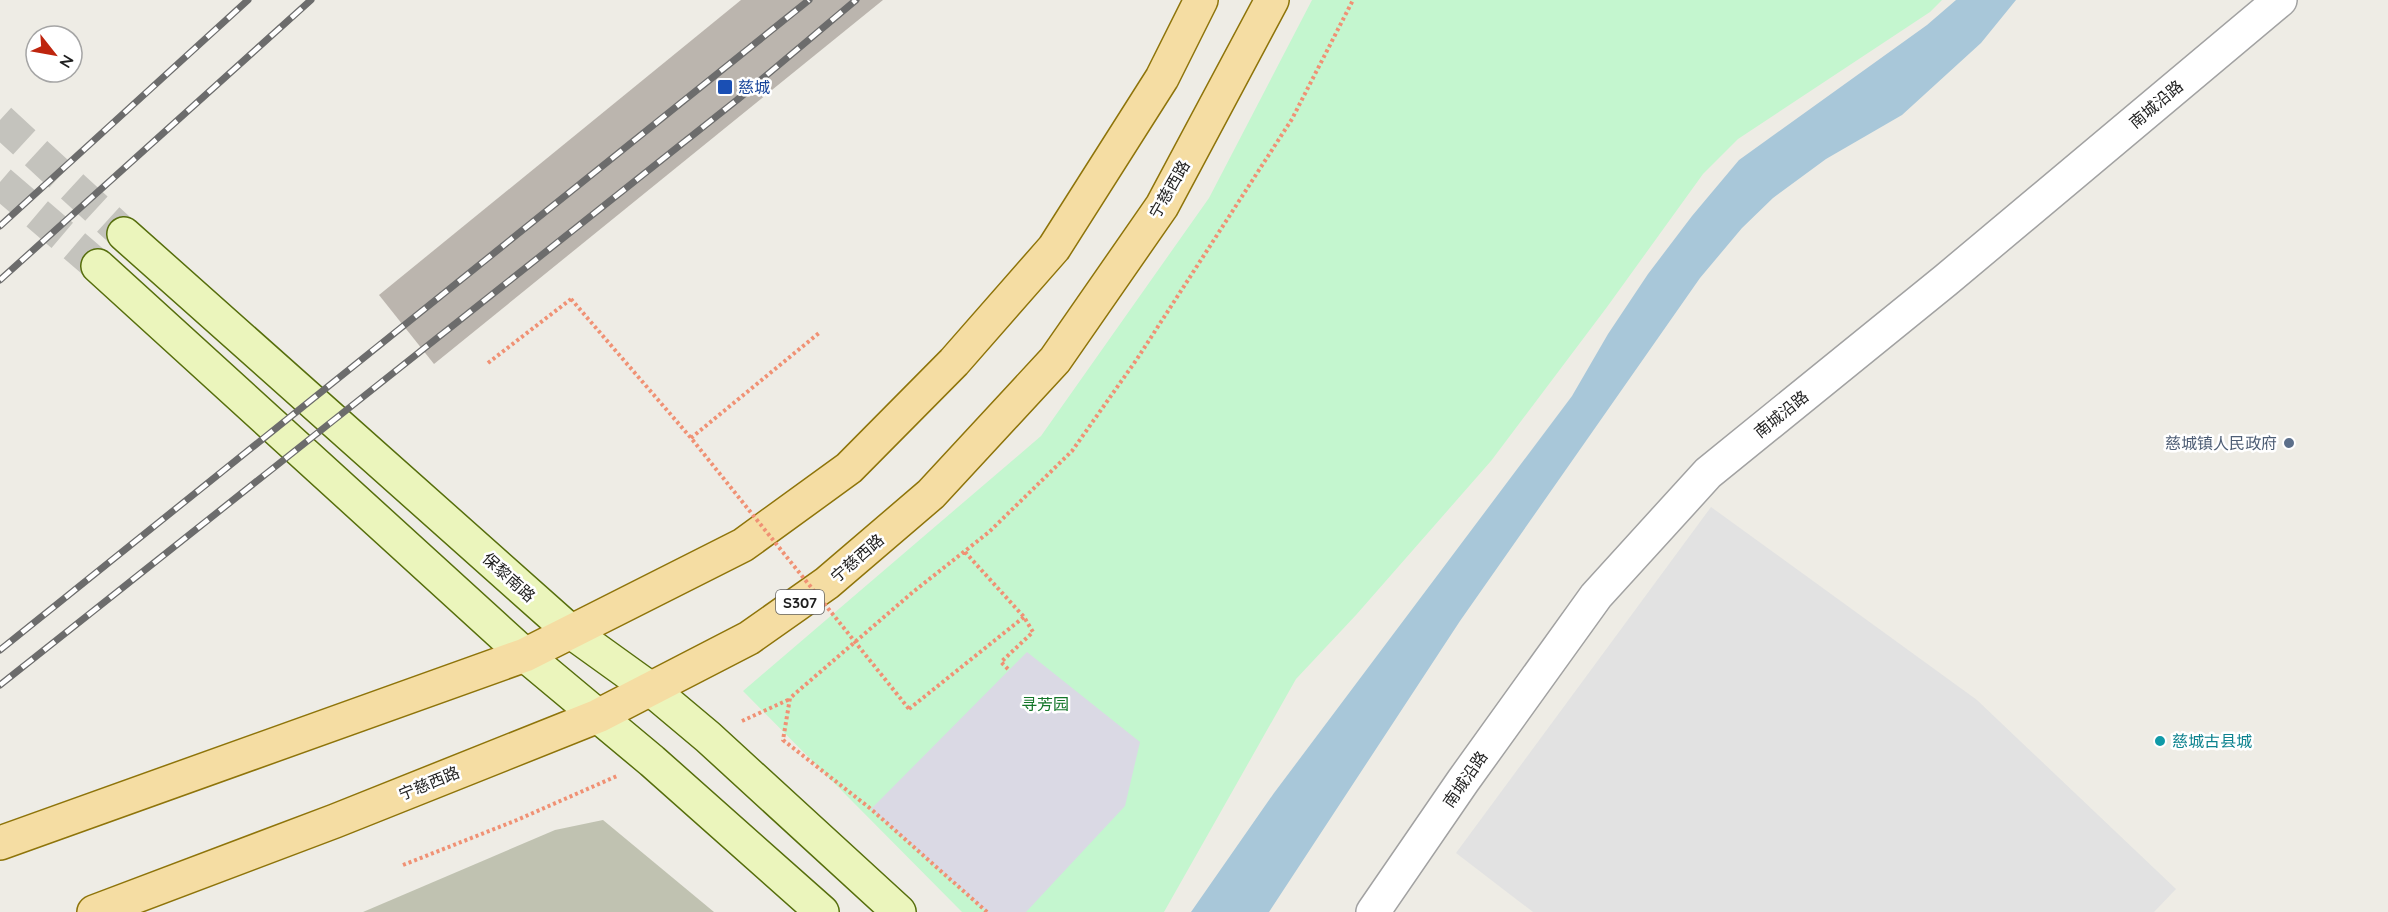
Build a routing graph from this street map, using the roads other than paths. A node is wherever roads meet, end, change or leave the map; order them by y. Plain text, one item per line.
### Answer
1 (1201, 0) edge
2 (1272, 0) edge
3 (2280, 0) edge
4 (124, 234) tunnel mouth
5 (98, 266) tunnel mouth
6 (570, 631) junction
7 (525, 655) junction
8 (652, 690) junction
9 (598, 716) junction
10 (0, 843) edge
11 (94, 912) edge
12 (822, 912) edge
13 (899, 912) edge
14 (1373, 912) edge

1 - 6 main road
2 - 8 main road, 宁慈西路 / S307
3 - 14 street, 南城沿路
4 - 6 main road, 保黎南路
5 - 7 main road
6 - 7 main road
6 - 8 main road, 保黎南路
7 - 9 main road
7 - 10 main road
8 - 9 main road, 宁慈西路 / S307
8 - 13 main road, 保黎南路
9 - 11 main road, 宁慈西路 / S307
9 - 12 main road

